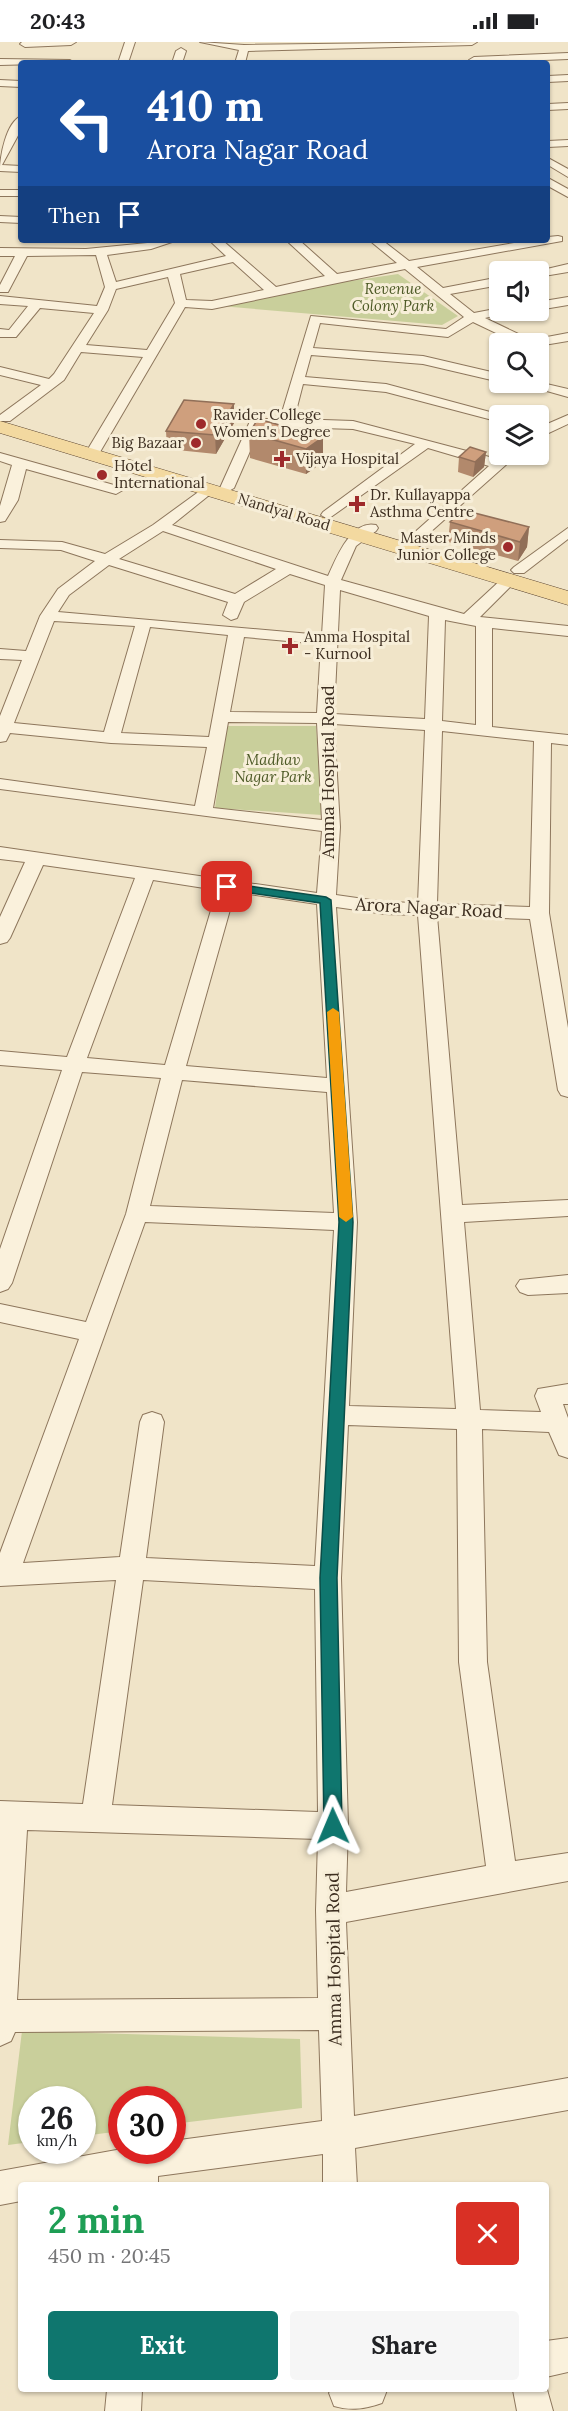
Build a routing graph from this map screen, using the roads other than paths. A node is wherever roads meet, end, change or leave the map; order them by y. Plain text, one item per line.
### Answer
1 (71, 42) edge
2 (130, 42) edge
3 (206, 42) edge
4 (466, 42) edge
5 (472, 42) edge
6 (337, 44) edge
7 (401, 46) edge
8 (414, 46) edge
9 (244, 48) junction
10 (13, 51) edge
11 (181, 51) dead end
12 (568, 56) edge
13 (56, 60) edge
14 (124, 60) edge
15 (178, 60) edge
16 (241, 60) edge
17 (475, 60) edge
18 (494, 60) edge
19 (568, 78) edge
20 (550, 79) edge
21 (0, 83) edge
22 (18, 84) edge
23 (568, 106) edge
24 (550, 107) edge
25 (18, 126) edge
26 (568, 143) edge
27 (550, 144) edge
28 (7, 148) junction
29 (18, 148) edge
30 (0, 162) edge
31 (550, 162) edge
32 (0, 168) edge
33 (18, 169) edge
34 (568, 174) edge
35 (550, 182) edge
36 (0, 193) edge
37 (18, 194) edge
38 (568, 194) edge
39 (0, 219) edge
40 (18, 220) edge
41 (148, 243) edge
42 (219, 243) edge
43 (295, 243) edge
44 (381, 243) edge
45 (534, 243) edge
46 (0, 252) edge
47 (23, 252) junction
48 (101, 253) junction
49 (237, 257) junction
50 (404, 265) junction
51 (568, 268) edge
52 (173, 272) junction
53 (549, 272) edge
54 (334, 278) junction
55 (489, 283) edge
56 (111, 287) junction
57 (272, 290) junction
58 (440, 292) junction
59 (2, 295) edge
60 (568, 301) edge
61 (181, 303) junction
62 (36, 304) junction
63 (549, 304) edge
64 (102, 310) junction
65 (489, 314) edge
66 (472, 317) junction
67 (448, 333) junction
68 (506, 333) edge
69 (6, 334) edge
70 (568, 337) edge
71 (549, 340) edge
72 (77, 348) junction
73 (0, 349) edge
74 (549, 349) edge
75 (306, 351) junction
76 (558, 352) dead end
77 (151, 354) junction
78 (423, 360) junction
79 (0, 371) edge
80 (489, 375) edge
81 (299, 380) junction
82 (51, 383) junction
83 (386, 388) junction
84 (549, 389) edge
85 (568, 393) edge
86 (489, 415) edge
87 (568, 419) edge
88 (2, 421) edge
89 (286, 423) junction
90 (549, 427) edge
91 (549, 433) edge
92 (568, 436) edge
93 (426, 443) junction
94 (94, 449) junction
95 (0, 457) edge
96 (489, 461) edge
97 (20, 462) junction
98 (498, 465) edge
99 (217, 489) junction
100 (116, 490) dead end
101 (328, 515) junction
102 (0, 518) edge
103 (161, 525) junction
104 (366, 531) junction
105 (568, 532) edge
106 (412, 541) junction
107 (0, 544) edge
108 (108, 559) junction
109 (290, 567) junction
110 (514, 575) junction
111 (333, 582) junction
112 (568, 585) edge
113 (568, 598) edge
114 (237, 600) junction
115 (437, 613) junction
116 (48, 616) junction
117 (476, 620) junction
118 (144, 622) junction
119 (231, 630) junction
120 (568, 631) edge
121 (329, 640) junction
122 (0, 654) edge
123 (32, 656) junction
124 (221, 717) junction
125 (325, 718) junction
126 (432, 725) junction
127 (2, 732) edge
128 (484, 732) junction
129 (111, 738) junction
130 (543, 739) junction
131 (568, 740) edge
132 (216, 742) junction
133 (0, 784) edge
134 (203, 812) junction
135 (331, 827) junction
136 (0, 853) edge
137 (36, 859) junction
138 (145, 876) junction
139 (227, 887) junction
140 (326, 900) junction
141 (427, 911) junction
142 (539, 913) junction
143 (0, 938) edge
144 (559, 972) edge
145 (0, 1058) edge
146 (74, 1064) junction
147 (173, 1074) junction
148 (338, 1086) junction
149 (568, 1090) edge
150 (568, 1208) edge
151 (137, 1214) junction
152 (454, 1214) junction
153 (346, 1222) junction
154 (0, 1283) edge
155 (568, 1284) edge
156 (528, 1286) dead end
157 (0, 1313) edge
158 (93, 1333) junction
159 (568, 1394) edge
160 (338, 1414) junction
161 (469, 1420) junction
162 (152, 1422) dead end
163 (558, 1422) junction
164 (568, 1448) edge
165 (130, 1568) junction
166 (3, 1575) edge
167 (328, 1578) junction
168 (6, 1815) edge
169 (96, 1817) junction
170 (333, 1826) junction
171 (568, 1867) edge
172 (502, 1877) junction
173 (331, 1910) junction
174 (335, 2014) junction
175 (1, 2023) edge
176 (568, 2094) edge
177 (339, 2135) junction
178 (141, 2174) edge
179 (60, 2182) edge
180 (340, 2182) edge
181 (18, 2186) edge
182 (0, 2188) edge
183 (568, 2355) edge
184 (549, 2358) edge
185 (125, 2392) edge
186 (530, 2392) edge
187 (123, 2411) edge
188 (535, 2411) edge

1 - 10 street
2 - 14 street
3 - 9 street
4 - 5 street
4 - 8 street
4 - 17 street
6 - 7 street
6 - 9 street
7 - 8 street
9 - 16 street
10 - 13 street
11 - 15 street
12 - 18 street
19 - 20 street
21 - 22 street
23 - 24 street
25 - 28 street
26 - 27 street
28 - 29 street
28 - 30 street
31 - 34 street
32 - 33 street
35 - 38 street
36 - 37 street
39 - 40 street
41 - 48 street
42 - 49 street
43 - 54 street
44 - 50 street
45 - 50 street
46 - 47 street
47 - 48 street
47 - 59 street
48 - 56 street
49 - 52 street
49 - 57 street
50 - 54 street
50 - 58 street
51 - 53 street
52 - 56 street
52 - 61 street
54 - 57 street
55 - 58 street
56 - 64 street
57 - 61 street
58 - 66 street
59 - 62 street
60 - 63 street
61 - 77 street
62 - 64 street
62 - 69 street
64 - 72 street
65 - 66 street
66 - 67 street
66 - 68 street
67 - 75 street
67 - 78 street
69 - 73 street
70 - 71 street
72 - 77 street
72 - 82 street
74 - 76 street
75 - 78 street
75 - 81 street
77 - 94 street
78 - 80 street
78 - 83 street
79 - 82 street
81 - 83 street
81 - 89 street
82 - 88 street
83 - 86 street
84 - 85 street
87 - 90 street
88 - 94 main road, Nandyal Road
88 - 99 main road, Nandyal Road
89 - 93 street
89 - 99 street
91 - 92 street
93 - 96 street
93 - 101 street
94 - 99 main road, Nandyal Road
95 - 97 street
97 - 100 street
97 - 102 street
98 - 106 street
99 - 101 main road, Nandyal Road
99 - 103 street
99 - 104 main road, Nandyal Road
101 - 104 main road, Nandyal Road
103 - 108 street
103 - 109 street
104 - 106 main road, Nandyal Road
104 - 110 main road, Nandyal Road
104 - 111 street
105 - 110 street
106 - 110 main road, Nandyal Road
107 - 108 street
108 - 114 street
108 - 116 street
109 - 111 street
109 - 114 street
110 - 112 main road, Nandyal Road
110 - 113 main road, Nandyal Road
110 - 117 street
111 - 115 street
111 - 121 street, Amma Hospital Road
114 - 119 street
115 - 117 street
115 - 126 street
116 - 118 street
116 - 123 street
117 - 120 street
117 - 128 street
118 - 119 street
118 - 129 street
119 - 121 street
119 - 124 street
121 - 125 street, Amma Hospital Road
122 - 123 street
123 - 127 street
124 - 125 street
124 - 132 street
125 - 126 street
125 - 135 street, Amma Hospital Road
126 - 128 street
126 - 141 street
127 - 129 street
128 - 130 street
129 - 132 street
130 - 131 street
130 - 142 street
132 - 134 street
133 - 134 street
134 - 135 street
135 - 140 street, Amma Hospital Road
136 - 137 street, Arora Nagar Road
137 - 138 street, Arora Nagar Road
137 - 143 street
138 - 139 street, Arora Nagar Road
138 - 146 street
139 - 140 street, Arora Nagar Road
139 - 147 street
140 - 141 street, Arora Nagar Road
140 - 148 street, Amma Hospital Road
141 - 142 street, Arora Nagar Road
141 - 152 street
142 - 144 street
144 - 149 street
145 - 146 street
146 - 147 street
146 - 154 street
147 - 148 street
147 - 151 street
148 - 153 street, Amma Hospital Road
150 - 152 street
151 - 153 street
151 - 158 street
152 - 161 street
153 - 160 street, Amma Hospital Road
155 - 156 street
157 - 158 street
158 - 166 street
159 - 163 street
160 - 161 street
160 - 167 street, Amma Hospital Road
161 - 163 street
161 - 172 street
162 - 165 street
163 - 164 street
165 - 166 street
165 - 167 street
165 - 169 street
167 - 170 street, Amma Hospital Road
168 - 169 street
168 - 175 street
169 - 170 street
170 - 173 street, Amma Hospital Road
171 - 172 street
172 - 173 street
173 - 174 street, Amma Hospital Road
174 - 175 street
174 - 177 street, Amma Hospital Road
176 - 177 street
177 - 178 street
177 - 180 street, Amma Hospital Road
178 - 179 street
181 - 182 street
183 - 184 street
185 - 187 street
186 - 188 street

